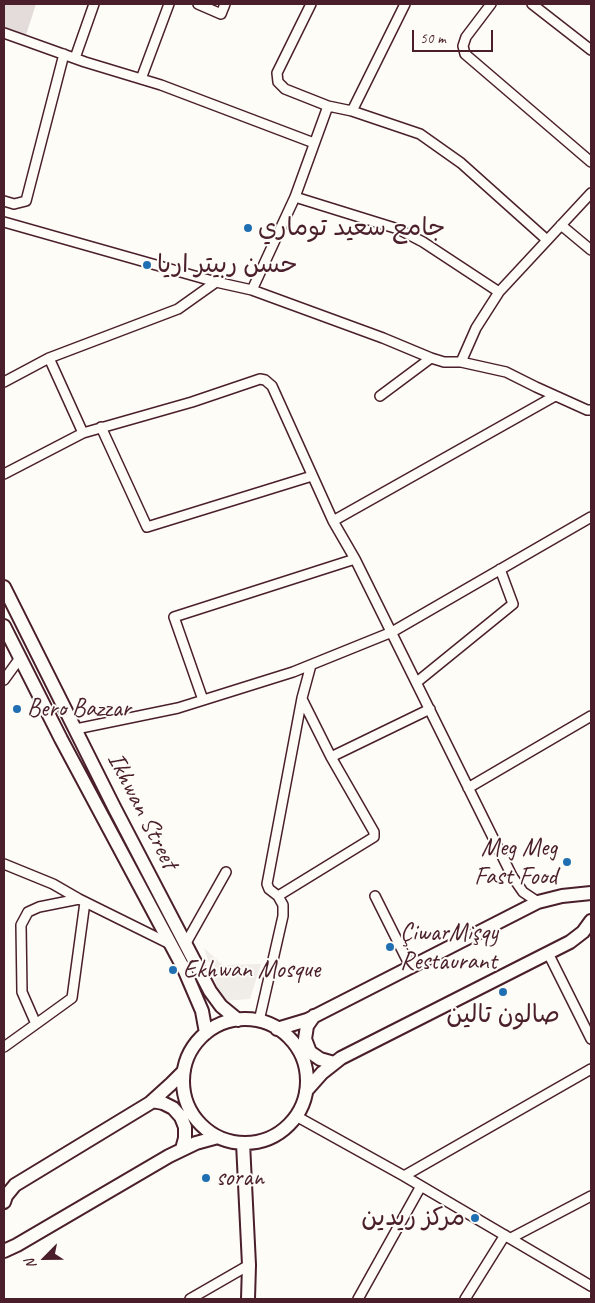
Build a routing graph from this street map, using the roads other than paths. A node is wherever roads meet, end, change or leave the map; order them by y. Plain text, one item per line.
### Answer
1 (94, 4) edge
2 (169, 4) edge
3 (198, 4) edge
4 (225, 4) edge
5 (311, 4) edge
6 (405, 4) edge
7 (491, 4) edge
8 (532, 4) edge
9 (4, 33) edge
10 (591, 50) edge
11 (64, 54) junction
12 (75, 58) junction
13 (141, 79) junction
14 (328, 106) junction
15 (352, 111) junction
16 (314, 143) junction
17 (591, 162) edge
18 (591, 193) edge
19 (295, 197) junction
20 (4, 201) edge
21 (4, 222) edge
22 (561, 225) junction
23 (547, 240) junction
24 (591, 250) edge
25 (216, 282) junction
26 (252, 290) junction
27 (499, 292) junction
28 (49, 358) junction
29 (431, 358) junction
30 (461, 362) junction
31 (4, 382) edge
32 (380, 396) dead end
33 (556, 396) junction
34 (591, 410) edge
35 (100, 427) junction
36 (83, 433) junction
37 (4, 474) edge
38 (312, 476) junction
39 (591, 516) edge
40 (333, 521) junction
41 (355, 558) junction
42 (500, 569) junction
43 (4, 588) edge
44 (4, 626) edge
45 (392, 632) junction
46 (20, 658) junction
47 (311, 665) junction
48 (4, 680) edge
49 (416, 682) junction
50 (302, 698) junction
51 (203, 700) junction
52 (430, 709) junction
53 (591, 716) edge
54 (76, 729) junction
55 (331, 757) junction
56 (468, 788) junction
57 (4, 864) edge
58 (226, 872) dead end
59 (591, 893) edge
60 (278, 896) junction
61 (375, 896) dead end
62 (82, 901) junction
63 (538, 902) junction
64 (591, 921) edge
65 (186, 943) junction
66 (172, 945) junction
67 (548, 953) junction
68 (410, 966) junction
69 (216, 1000) junction
70 (202, 1011) junction
71 (314, 1016) junction
72 (238, 1020) junction
73 (259, 1021) junction
74 (36, 1024) junction
75 (277, 1029) junction
76 (206, 1033) junction
77 (591, 1039) edge
78 (4, 1047) edge
79 (334, 1063) junction
80 (591, 1069) edge
81 (184, 1071) junction
82 (306, 1092) junction
83 (152, 1101) junction
84 (296, 1116) junction
85 (218, 1137) junction
86 (243, 1143) junction
87 (182, 1149) junction
88 (404, 1176) junction
89 (422, 1186) junction
90 (591, 1196) edge
91 (4, 1202) edge
92 (508, 1237) junction
93 (4, 1251) edge
94 (249, 1265) junction
95 (591, 1286) edge
96 (190, 1299) edge
97 (248, 1299) edge
98 (358, 1299) edge
99 (465, 1299) edge

1 - 12 street
2 - 13 street
3 - 4 street
5 - 14 street
6 - 15 street
7 - 17 street
8 - 10 street
9 - 11 street
11 - 12 street
11 - 20 street
12 - 13 street
13 - 16 street
14 - 15 street
14 - 16 street
15 - 23 street
16 - 19 street
18 - 22 street
19 - 26 street
19 - 27 street
21 - 25 street
22 - 23 street
22 - 24 street
23 - 27 street
25 - 26 street
25 - 28 street
26 - 29 street
27 - 30 street
28 - 31 street
28 - 36 street
29 - 30 street
29 - 32 street
30 - 33 street
33 - 34 street
33 - 40 street
35 - 36 street
35 - 38 street
35 - 38 street
36 - 37 street
38 - 40 street
39 - 42 street
40 - 41 street
41 - 45 street
41 - 51 street
42 - 45 street
42 - 49 street
43 - 54 main road, Ikhwan Street
44 - 46 main road, Ikhwan Street
45 - 47 street
45 - 49 street
46 - 48 street
46 - 66 main road, Ikhwan Street
47 - 50 street
47 - 51 street
49 - 52 street
50 - 55 street
50 - 60 street
51 - 54 street
52 - 55 street
52 - 56 street
53 - 56 street
54 - 65 main road, Ikhwan Street
55 - 60 street
56 - 63 street
57 - 62 street
58 - 65 street
59 - 63 main road
60 - 73 street
61 - 68 street
62 - 66 street
62 - 74 street
62 - 74 street
63 - 68 main road
64 - 67 main road
65 - 69 main road, Ikhwan Street
66 - 70 main road, Ikhwan Street
67 - 77 street
67 - 79 main road
68 - 71 main road
69 - 70 main road
69 - 72 main road, Ikhwan Street
70 - 76 main road, Ikhwan Street
71 - 75 main road
71 - 79 main road
72 - 73 main road
72 - 76 main road
73 - 75 main road
74 - 78 street
75 - 82 main road
76 - 81 main road
79 - 82 main road
80 - 88 street
81 - 83 main road
81 - 85 main road
82 - 84 main road
83 - 87 main road
83 - 91 main road
84 - 86 main road
84 - 88 street
85 - 86 main road
85 - 87 main road
86 - 94 main road
87 - 93 main road
88 - 89 street
89 - 92 street
89 - 98 street
90 - 92 street
92 - 95 street
92 - 99 street
94 - 96 street
94 - 97 main road

